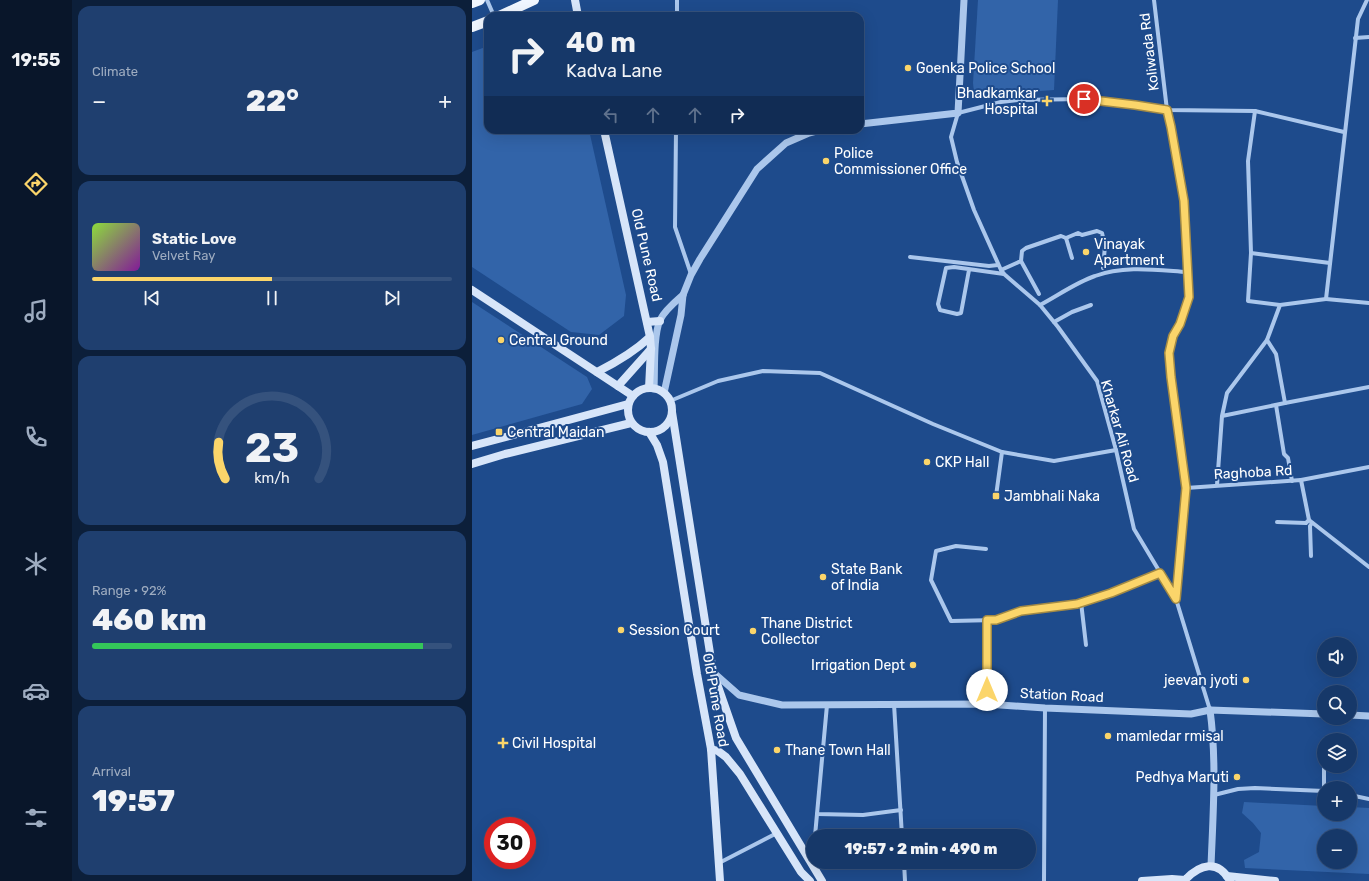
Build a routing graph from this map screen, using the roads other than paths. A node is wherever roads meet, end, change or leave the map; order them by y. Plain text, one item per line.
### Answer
1 (480, 0) edge
2 (487, 0) edge
3 (534, 0) edge
4 (575, 0) edge
5 (677, 0) edge
6 (964, 0) edge
7 (1154, 0) edge
8 (1367, 0) edge
9 (472, 3) edge
10 (492, 12) edge
11 (508, 12) edge
12 (577, 12) edge
13 (677, 12) edge
14 (484, 22) edge
15 (472, 27) edge
16 (1369, 37) edge
17 (1355, 38) junction
18 (1167, 110) junction
19 (1255, 110) junction
20 (958, 113) junction
21 (864, 124) edge
22 (1344, 132) junction
23 (605, 134) edge
24 (676, 134) edge
25 (807, 134) edge
26 (1066, 238) junction
27 (1251, 253) junction
28 (910, 257) dead end
29 (1072, 258) dead end
30 (1021, 261) junction
31 (1330, 263) junction
32 (998, 265) junction
33 (1103, 268) dead end
34 (969, 270) junction
35 (1000, 270) junction
36 (1187, 272) junction
37 (691, 274) junction
38 (1004, 274) junction
39 (472, 290) edge
40 (1039, 294) dead end
41 (683, 295) junction
42 (1326, 299) junction
43 (1369, 303) edge
44 (1040, 305) junction
45 (1091, 305) dead end
46 (1280, 305) junction
47 (660, 321) junction
48 (647, 322) junction
49 (1054, 322) junction
50 (650, 337) junction
51 (1268, 340) junction
52 (651, 349) junction
53 (597, 372) junction
54 (618, 386) junction
55 (1369, 387) edge
56 (652, 388) junction
57 (664, 393) junction
58 (633, 396) junction
59 (670, 401) junction
60 (1285, 403) junction
61 (628, 404) junction
62 (1276, 405) junction
63 (672, 412) junction
64 (1222, 416) junction
65 (632, 423) junction
66 (649, 432) junction
67 (472, 446) edge
68 (1116, 450) junction
69 (1002, 452) junction
70 (472, 464) edge
71 (1369, 467) edge
72 (1301, 480) junction
73 (1292, 481) junction
74 (1217, 485) junction
75 (1186, 488) junction
76 (996, 496) dead end
77 (1276, 522) dead end
78 (1310, 522) junction
79 (986, 549) dead end
80 (1310, 556) dead end
81 (1369, 568) edge
82 (1160, 573) junction
83 (1176, 599) junction
84 (1081, 602) junction
85 (987, 620) junction
86 (1086, 645) dead end
87 (713, 672) junction
88 (894, 704) junction
89 (986, 704) junction
90 (827, 705) junction
91 (1045, 708) junction
92 (1210, 710) junction
93 (1317, 714) edge
94 (1357, 715) edge
95 (1369, 716) edge
96 (711, 749) junction
97 (1317, 791) edge
98 (1214, 795) junction
99 (1357, 796) edge
100 (1369, 799) edge
101 (901, 810) junction
102 (817, 814) junction
103 (816, 829) edge
104 (902, 829) edge
105 (777, 833) junction
106 (806, 850) edge
107 (719, 863) junction
108 (1211, 866) junction
109 (817, 869) edge
110 (904, 869) edge
111 (1228, 878) edge
112 (720, 881) edge
113 (810, 881) edge
114 (822, 881) edge
115 (905, 881) edge
116 (1044, 881) edge
117 (1142, 881) edge
118 (1276, 881) edge

1 - 9 main road
2 - 10 street
3 - 11 main road
4 - 12 main road
5 - 13 street
6 - 20 street
7 - 18 street, Koliwada Rd
8 - 17 street
14 - 15 main road
16 - 17 street
17 - 22 street
18 - 19 street
18 - 20 street
18 - 36 street, Koliwada Rd
19 - 22 street
19 - 27 street
20 - 21 street
20 - 32 street, Kharkar Ali Road
22 - 31 street
23 - 48 main road, Old Pune Road
24 - 37 street
25 - 37 street
26 - 29 street
26 - 30 street
26 - 33 street
27 - 31 street
27 - 46 street
28 - 32 street
30 - 35 street
30 - 40 street
31 - 42 street
32 - 35 street, Kharkar Ali Road
34 - 34 street
34 - 38 street
35 - 38 street, Kharkar Ali Road
36 - 44 street
36 - 75 street, Koliwada Rd
37 - 41 street
38 - 44 street, Kharkar Ali Road
39 - 53 main road
41 - 47 street
41 - 57 street
42 - 43 street
42 - 46 street
44 - 49 street, Kharkar Ali Road
45 - 49 street
46 - 51 street
47 - 48 main road
47 - 56 street
48 - 50 main road, Old Pune Road
49 - 68 street, Kharkar Ali Road
50 - 52 main road, Old Pune Road
50 - 53 main road
51 - 60 street
51 - 64 street
52 - 54 main road
52 - 56 main road, Old Pune Road
53 - 54 main road
54 - 58 main road
55 - 60 street
56 - 57 main road
56 - 58 main road
57 - 59 main road
58 - 61 main road
59 - 63 main road
59 - 69 street
60 - 62 street
61 - 65 main road
61 - 67 main road
62 - 64 street
62 - 73 street
63 - 66 main road
63 - 87 main road, Old Pune Road
64 - 74 street
65 - 66 main road
65 - 70 main road
66 - 96 main road, Old Pune Road
68 - 69 street
68 - 82 street, Kharkar Ali Road
69 - 76 street
71 - 72 street
72 - 73 street, Raghoba Rd
72 - 78 street, Raghoba Rd
73 - 74 street, Raghoba Rd
74 - 75 street, Raghoba Rd
75 - 83 street, Koliwada Rd
77 - 78 street
78 - 80 street, Raghoba Rd
78 - 81 street
79 - 85 street
82 - 83 street, Kharkar Ali Road
82 - 84 street
83 - 92 street, Kharkar Ali Road
84 - 85 street
84 - 86 street
85 - 89 street
87 - 90 street, Station Road
87 - 106 main road, Old Pune Road
88 - 89 street, Station Road
88 - 90 street, Station Road
88 - 101 street
89 - 91 street, Station Road
90 - 102 street
91 - 92 street, Station Road
91 - 116 street
92 - 93 street, Station Road
92 - 98 street
94 - 95 street
96 - 105 main road
96 - 107 main road, Old Pune Road
97 - 98 street
98 - 108 street
99 - 100 street
101 - 102 street
101 - 104 street
102 - 103 street
105 - 107 street
105 - 113 main road
107 - 112 main road, Old Pune Road
108 - 111 main road
108 - 117 main road
109 - 114 main road, Old Pune Road
110 - 115 street
111 - 118 main road

